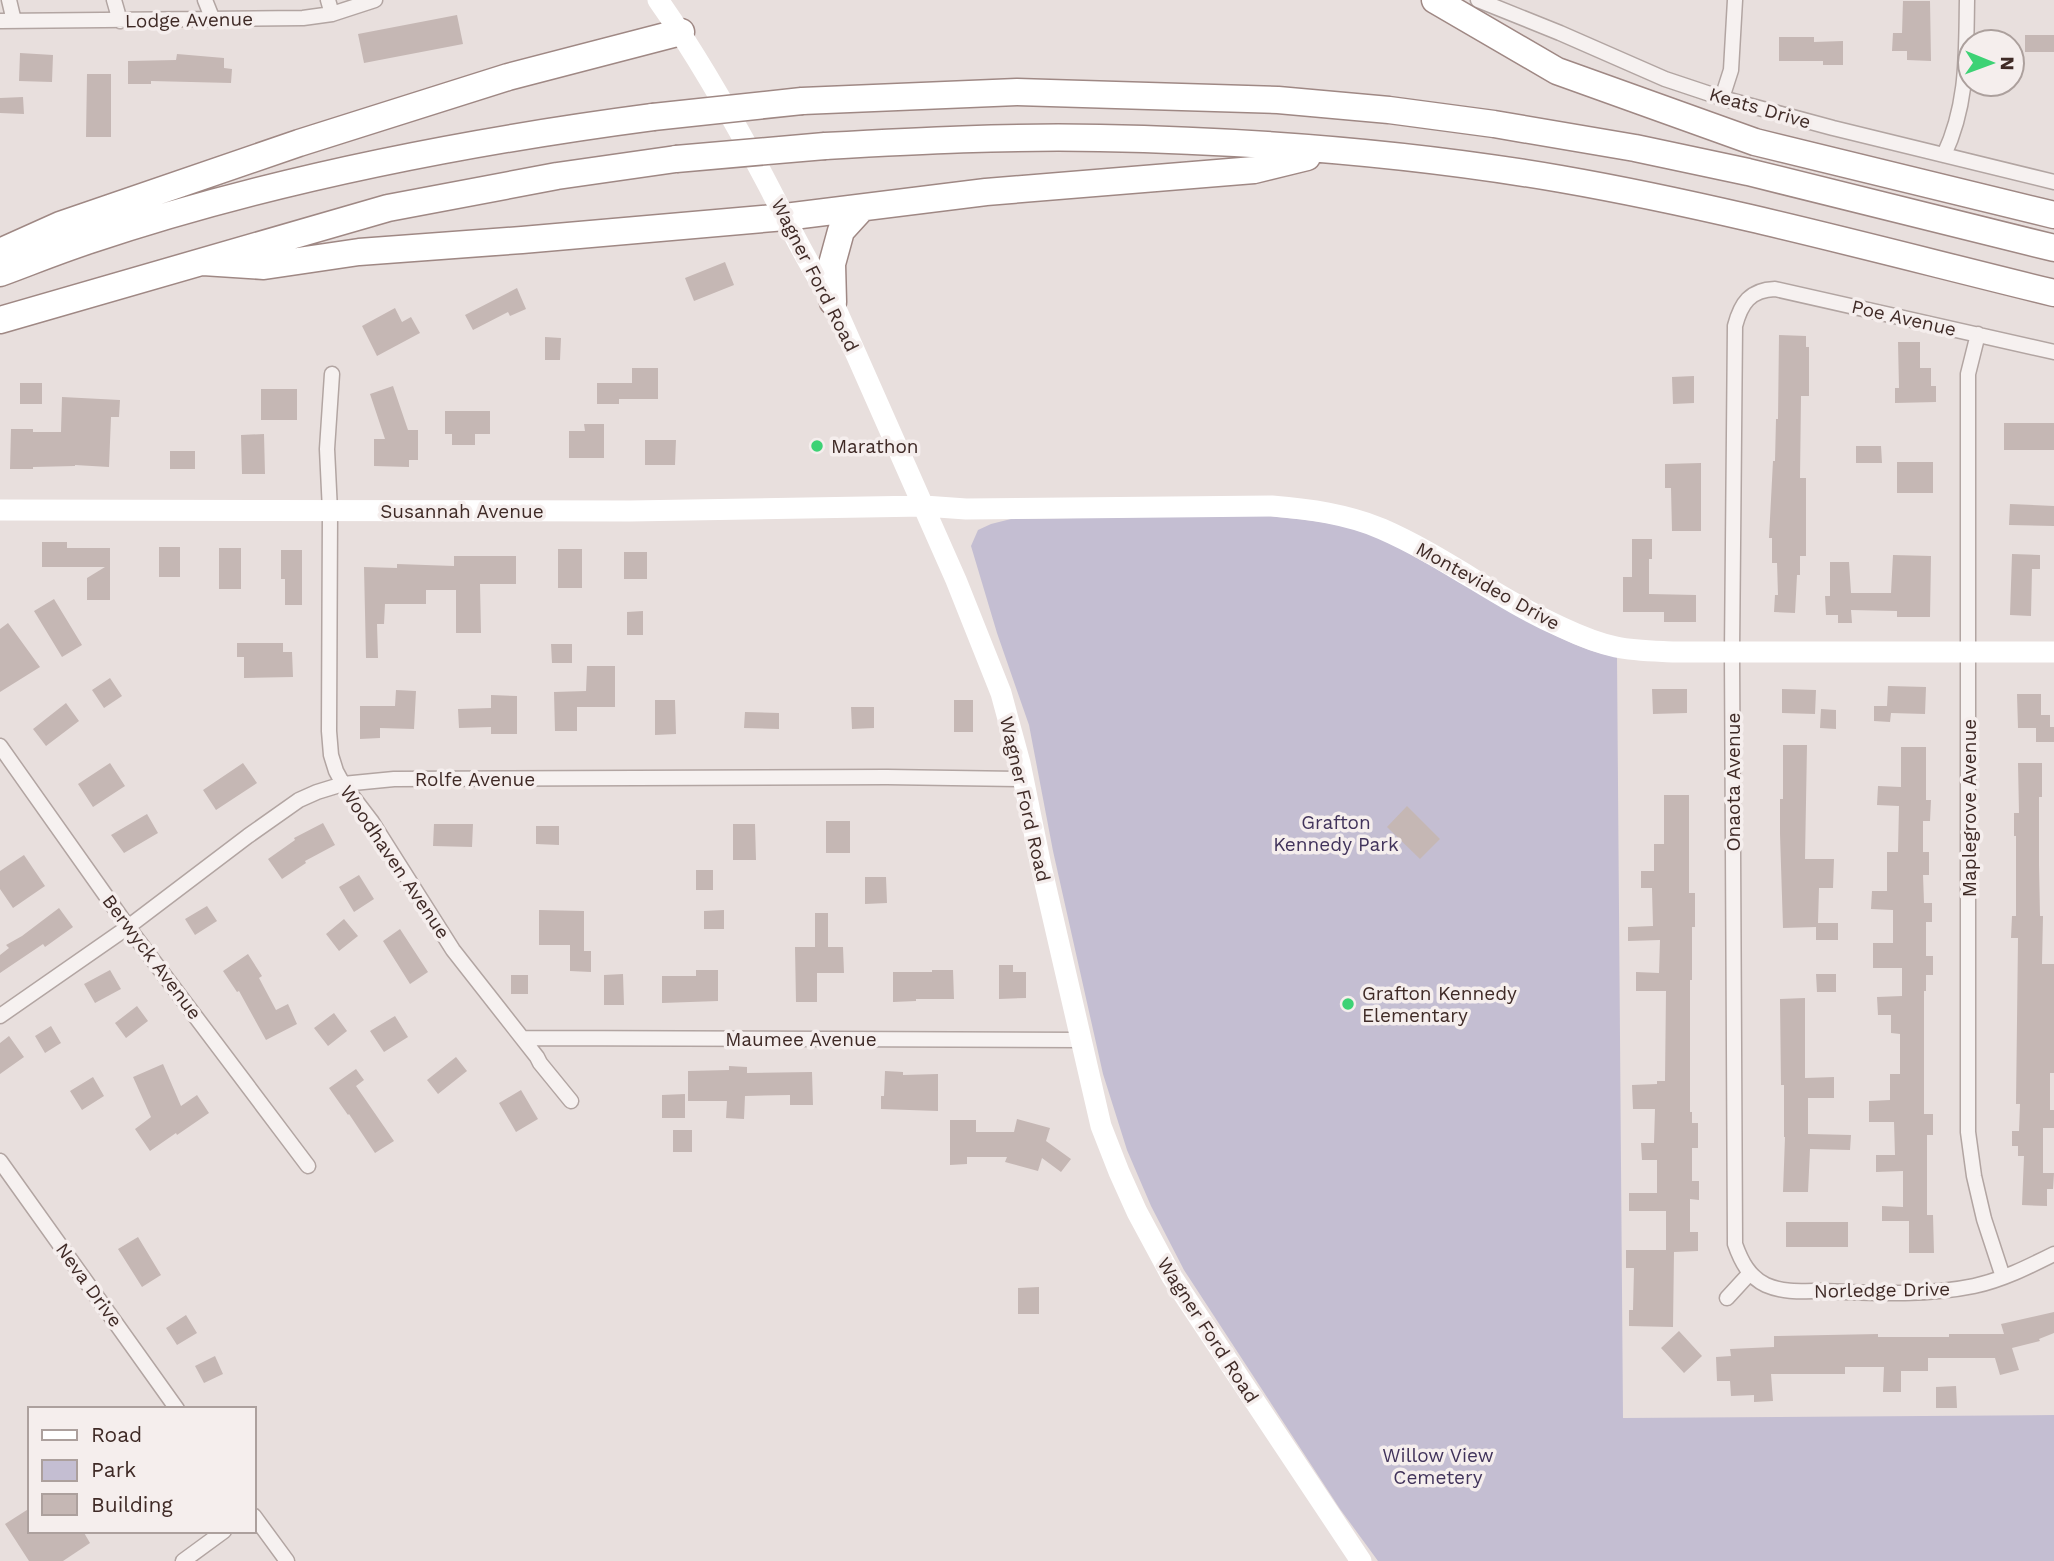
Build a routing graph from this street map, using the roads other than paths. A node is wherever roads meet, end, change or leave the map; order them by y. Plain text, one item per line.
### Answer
1 (9, 0) edge
2 (114, 0) edge
3 (205, 0) edge
4 (375, 0) edge
5 (658, 0) edge
6 (675, 0) edge
7 (1435, 0) edge
8 (1478, 0) edge
9 (1735, 0) edge
10 (1967, 0) edge
11 (330, 7) edge
12 (214, 20) junction
13 (7, 21) edge
14 (120, 21) junction
15 (681, 32) junction
16 (1723, 98) junction
17 (1332, 151) junction
18 (1944, 155) junction
19 (2054, 182) edge
20 (862, 208) junction
21 (2054, 215) edge
22 (785, 217) junction
23 (2054, 248) edge
24 (0, 252) edge
25 (203, 262) junction
26 (0, 273) edge
27 (2054, 293) edge
28 (1754, 294) joint
29 (833, 302) junction
30 (0, 320) edge
31 (1978, 334) junction
32 (2054, 352) edge
33 (332, 374) dead end
34 (924, 506) junction
35 (0, 510) edge
36 (330, 511) junction
37 (1969, 651) junction
38 (2054, 652) edge
39 (1732, 653) junction
40 (0, 746) edge
41 (1024, 779) junction
42 (343, 784) junction
43 (128, 927) junction
44 (0, 1016) edge
45 (522, 1038) junction
46 (1081, 1040) junction
47 (571, 1101) dead end
48 (0, 1161) edge
49 (309, 1166) dead end
50 (2054, 1254) edge
51 (1750, 1273) junction
52 (2003, 1277) junction
53 (1727, 1298) dead end
54 (176, 1407) edge
55 (256, 1519) edge
56 (221, 1533) edge
57 (183, 1561) edge
58 (287, 1561) edge
59 (1361, 1561) edge

1 - 13 street
2 - 14 street
3 - 12 street
4 - 11 street, Lodge Avenue
5 - 15 street, Wagner Ford Road
6 - 15 street, Wagner Ford Road
7 - 21 highway
8 - 16 street, Keats Drive
9 - 16 street
10 - 18 street
11 - 12 street, Lodge Avenue
12 - 14 street, Lodge Avenue
13 - 14 street, Lodge Avenue
15 - 22 street, Wagner Ford Road
15 - 24 highway
16 - 18 street, Keats Drive
17 - 20 highway
17 - 25 highway, bridge
17 - 27 highway
18 - 19 street, Keats Drive
20 - 22 highway
20 - 29 highway
22 - 25 highway
22 - 29 street, Wagner Ford Road
23 - 26 highway, bridge
25 - 30 highway
28 - 31 street, Poe Avenue
28 - 39 street, Onaota Avenue
29 - 34 street, Wagner Ford Road
31 - 32 street, Poe Avenue
31 - 37 street, Maplegrove Avenue
33 - 36 street, Woodhaven Avenue
34 - 36 street, Susannah Avenue
34 - 39 street, Montevideo Drive
34 - 41 street, Wagner Ford Road
35 - 36 street, Susannah Avenue
36 - 42 street, Woodhaven Avenue
37 - 38 street, Montevideo Drive
37 - 39 street, Montevideo Drive
37 - 52 street, Maplegrove Avenue
39 - 51 street, Onaota Avenue
40 - 43 street, Berwyck Avenue
41 - 42 street, Rolfe Avenue
41 - 46 street, Wagner Ford Road
42 - 43 street, Rolfe Avenue
42 - 45 street, Woodhaven Avenue
43 - 44 street, Rolfe Avenue
43 - 49 street, Berwyck Avenue
45 - 46 street, Maumee Avenue
45 - 47 street, Woodhaven Avenue
46 - 59 street, Wagner Ford Road
48 - 54 street, Neva Drive
50 - 52 street, Norledge Drive
51 - 52 street, Norledge Drive
51 - 53 street
55 - 58 street
56 - 57 street

